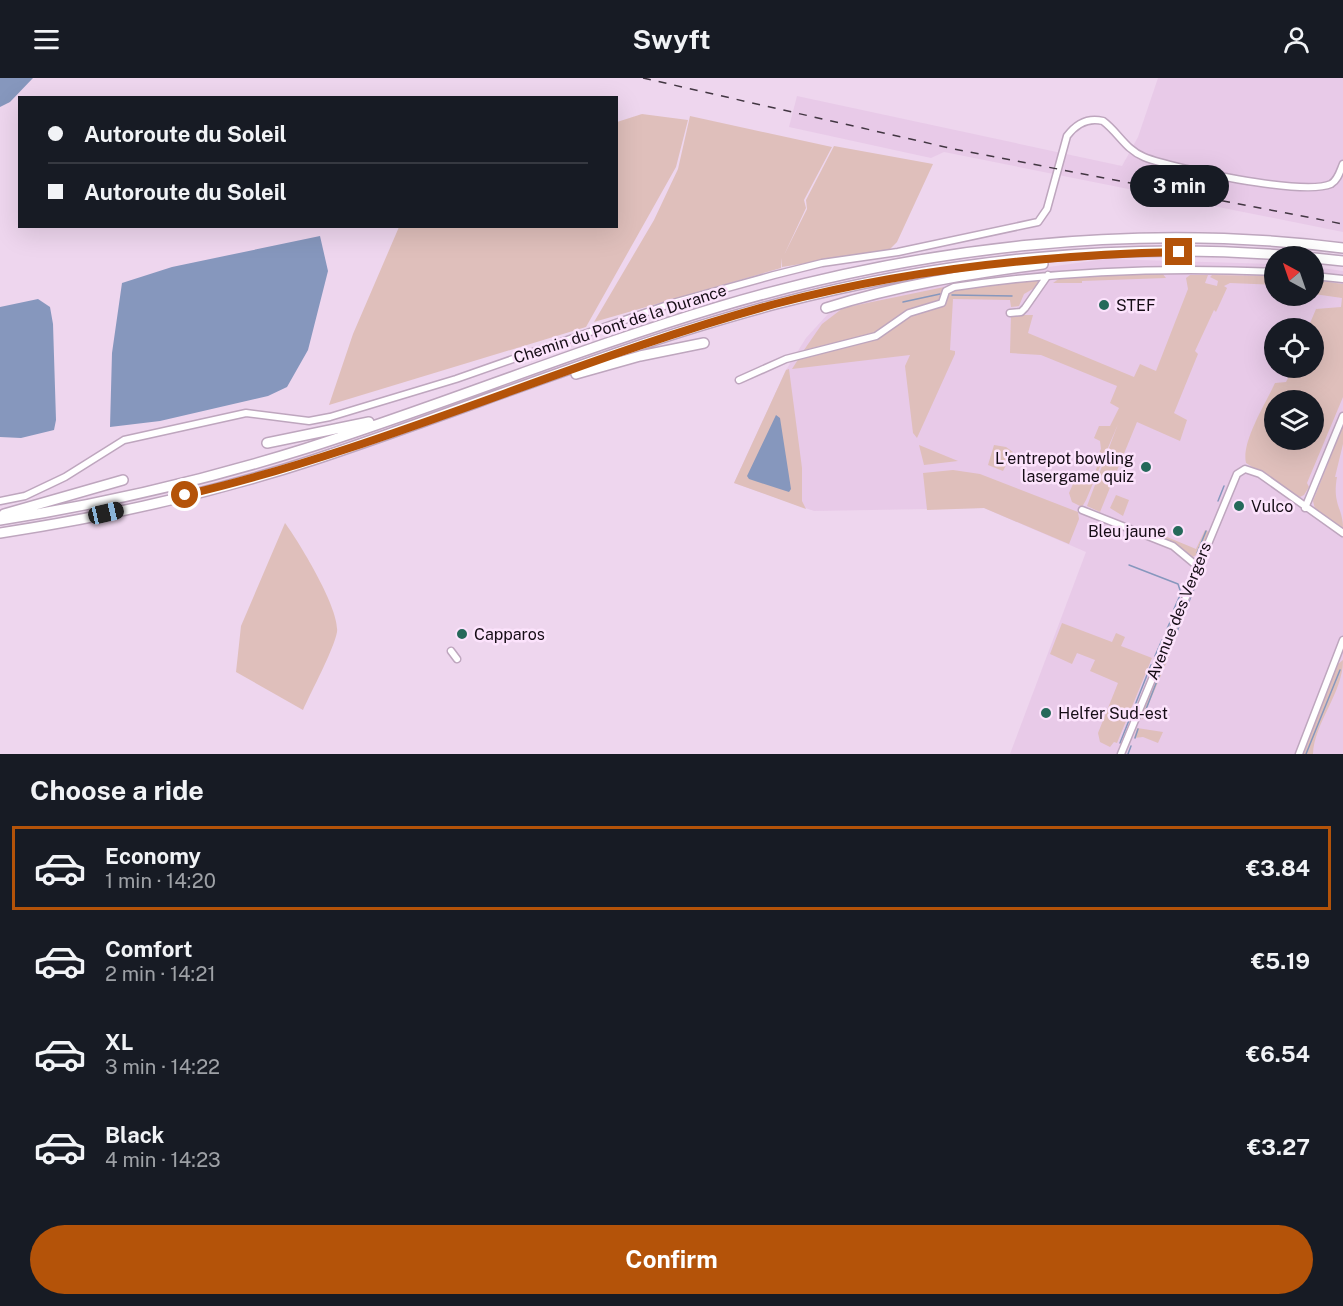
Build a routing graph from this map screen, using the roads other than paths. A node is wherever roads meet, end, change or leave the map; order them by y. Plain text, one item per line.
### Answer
1 (1343, 165) edge
2 (1343, 248) edge
3 (1090, 254) junction
4 (1264, 255) edge
5 (1324, 259) edge
6 (1343, 261) edge
7 (1264, 273) edge
8 (1048, 275) junction
9 (1324, 277) edge
10 (1343, 279) edge
11 (826, 308) dead end
12 (1010, 313) dead end
13 (704, 344) dead end
14 (739, 380) dead end
15 (522, 387) junction
16 (1343, 416) edge
17 (396, 418) junction
18 (267, 443) dead end
19 (123, 480) dead end
20 (0, 501) edge
21 (1305, 508) junction
22 (1082, 510) dead end
23 (0, 518) edge
24 (0, 532) edge
25 (1343, 533) edge
26 (1197, 566) junction
27 (1343, 640) edge
28 (451, 651) dead end
29 (1341, 651) edge
30 (457, 659) dead end
31 (1121, 754) edge
32 (1299, 754) edge

1 - 20 street, Chemin du Pont de la Durance
2 - 17 highway
3 - 4 highway
3 - 11 highway
3 - 15 highway
5 - 6 highway
7 - 8 street
8 - 12 street
8 - 14 street
9 - 10 street
13 - 15 highway
15 - 24 highway
16 - 21 street
17 - 18 highway
17 - 23 highway
19 - 23 highway
21 - 25 street
21 - 26 street, Avenue des Vergers
22 - 26 street
26 - 31 street, Avenue des Vergers
27 - 29 street
28 - 30 street
29 - 32 street

